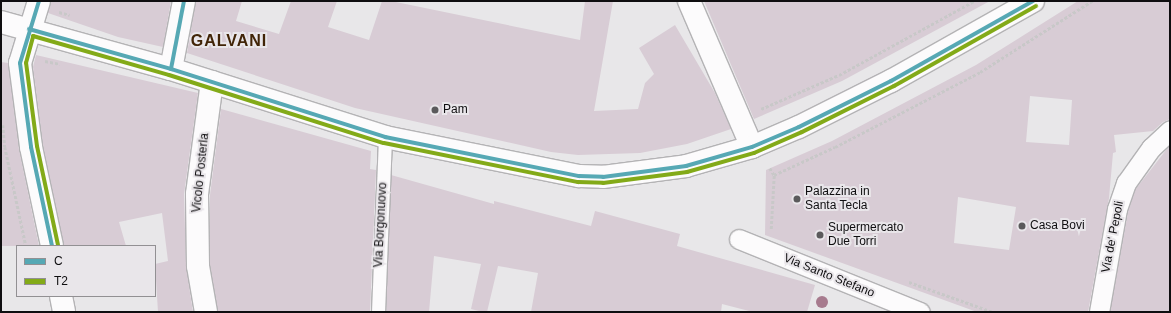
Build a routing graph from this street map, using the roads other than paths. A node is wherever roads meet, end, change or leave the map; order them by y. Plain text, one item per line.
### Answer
1 (39, 1) edge
2 (184, 1) edge
3 (689, 1) edge
4 (1033, 1) edge
5 (1, 22) edge
6 (29, 28) junction
7 (171, 69) junction
8 (212, 82) junction
9 (1170, 130) edge
10 (385, 137) junction
11 (752, 147) junction
12 (739, 239) dead end
13 (52, 245) edge
14 (61, 297) edge
15 (64, 312) edge
16 (206, 312) edge
17 (378, 312) edge
18 (920, 312) edge
19 (1099, 312) edge

1 - 6 street
2 - 7 street
3 - 11 street
4 - 11 street
5 - 6 street
6 - 7 street
6 - 13 street
7 - 8 street
8 - 10 street
8 - 16 street, Vicolo Posterla
9 - 19 street, Via de' Pepoli
10 - 11 street
10 - 17 lane, Via Borgonuovo
12 - 18 street, Via Santo Stefano
14 - 15 street

